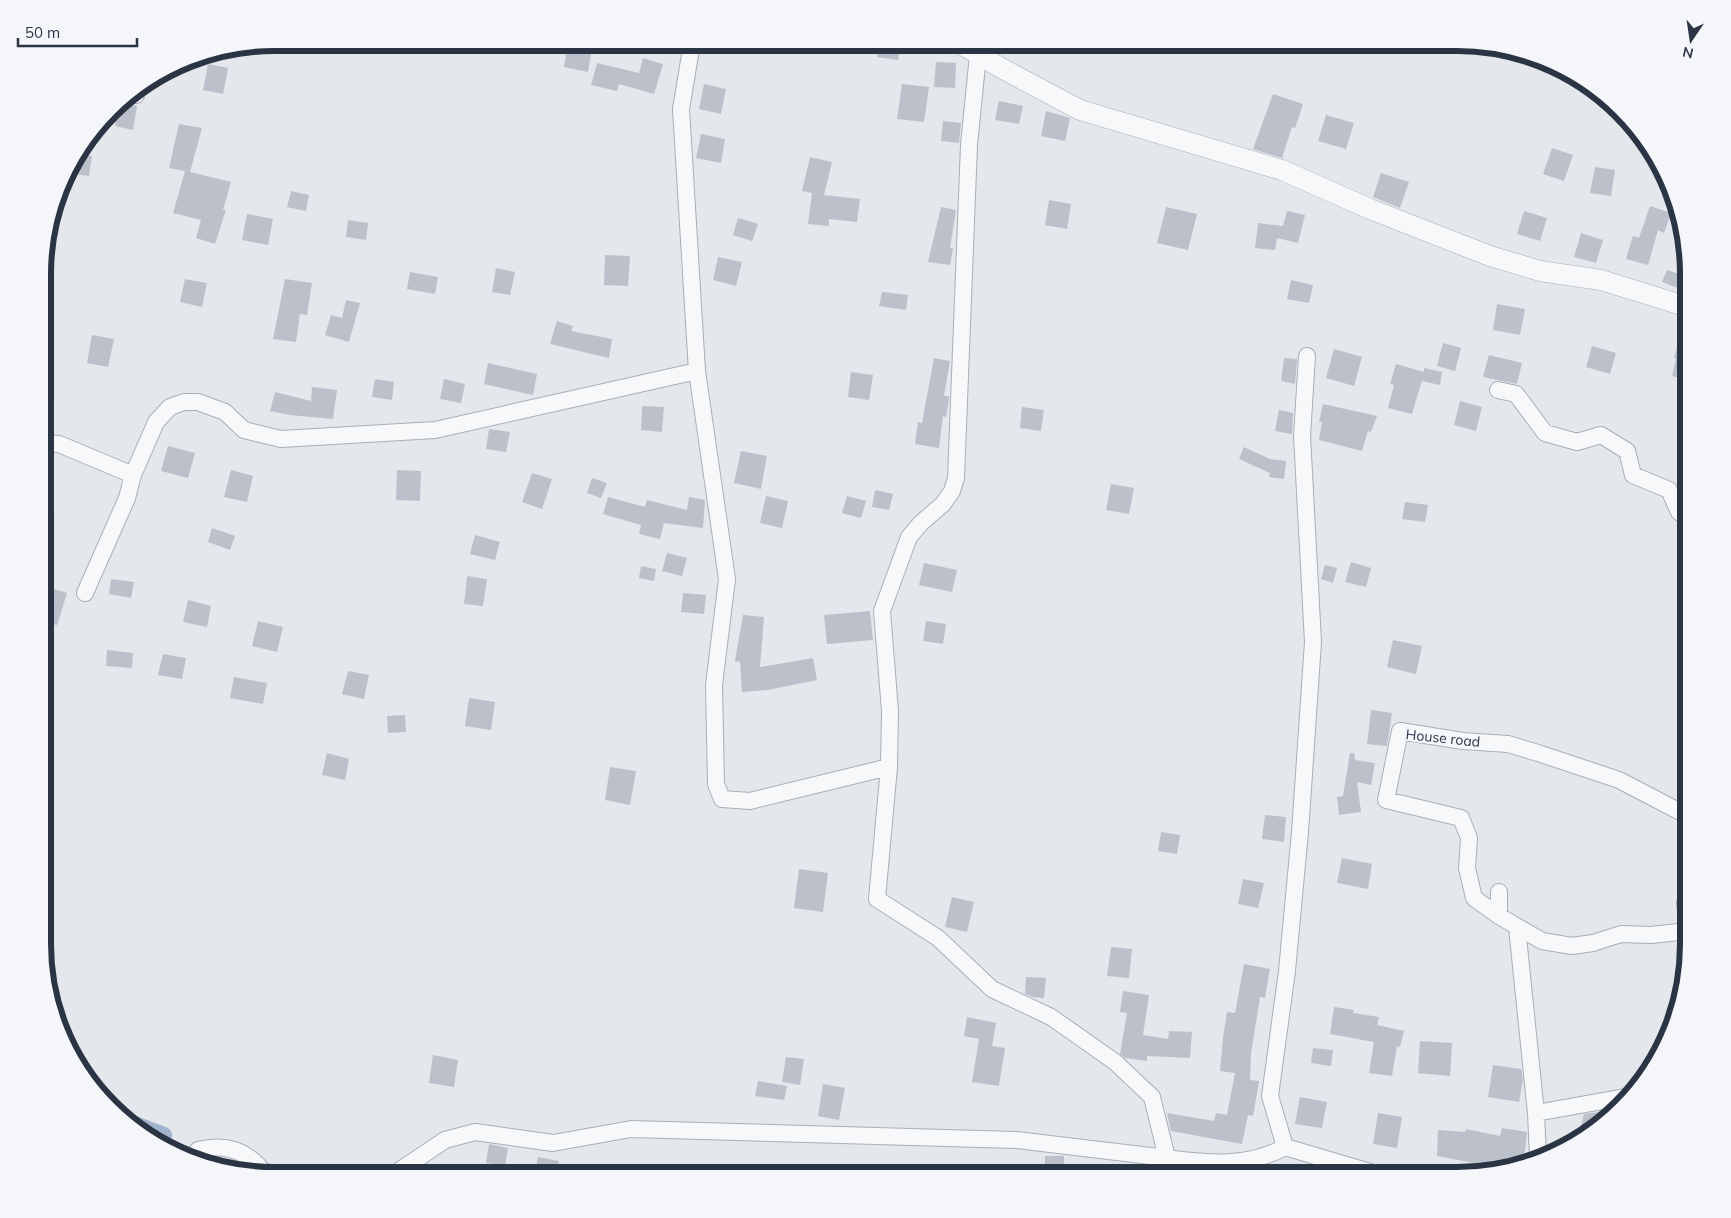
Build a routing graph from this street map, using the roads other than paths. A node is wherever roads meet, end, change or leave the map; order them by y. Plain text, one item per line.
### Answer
1 (691, 51) edge
2 (972, 51) edge
3 (978, 55) junction
4 (1680, 305) edge
5 (1308, 356) dead end
6 (697, 371) junction
7 (1498, 390) dead end
8 (51, 443) edge
9 (132, 475) junction
10 (1680, 512) edge
11 (85, 593) dead end
12 (889, 766) junction
13 (1680, 812) edge
14 (1499, 892) dead end
15 (1499, 916) junction
16 (1517, 928) junction
17 (1680, 932) edge
18 (1615, 1100) edge
19 (1536, 1113) junction
20 (1285, 1147) junction
21 (1538, 1152) edge
22 (196, 1153) edge
23 (1167, 1158) junction
24 (259, 1166) edge
25 (404, 1167) edge
26 (1351, 1167) edge

1 - 6 street
2 - 3 street
3 - 4 street
3 - 12 street
5 - 20 street
6 - 9 street
6 - 12 street
7 - 10 street
8 - 9 street
9 - 11 street
12 - 23 street
13 - 15 street, House road
14 - 15 street
15 - 16 street, House road
16 - 17 street, House road
16 - 19 street
18 - 19 street
19 - 21 street
20 - 23 street
20 - 26 street
22 - 24 street
23 - 25 street

